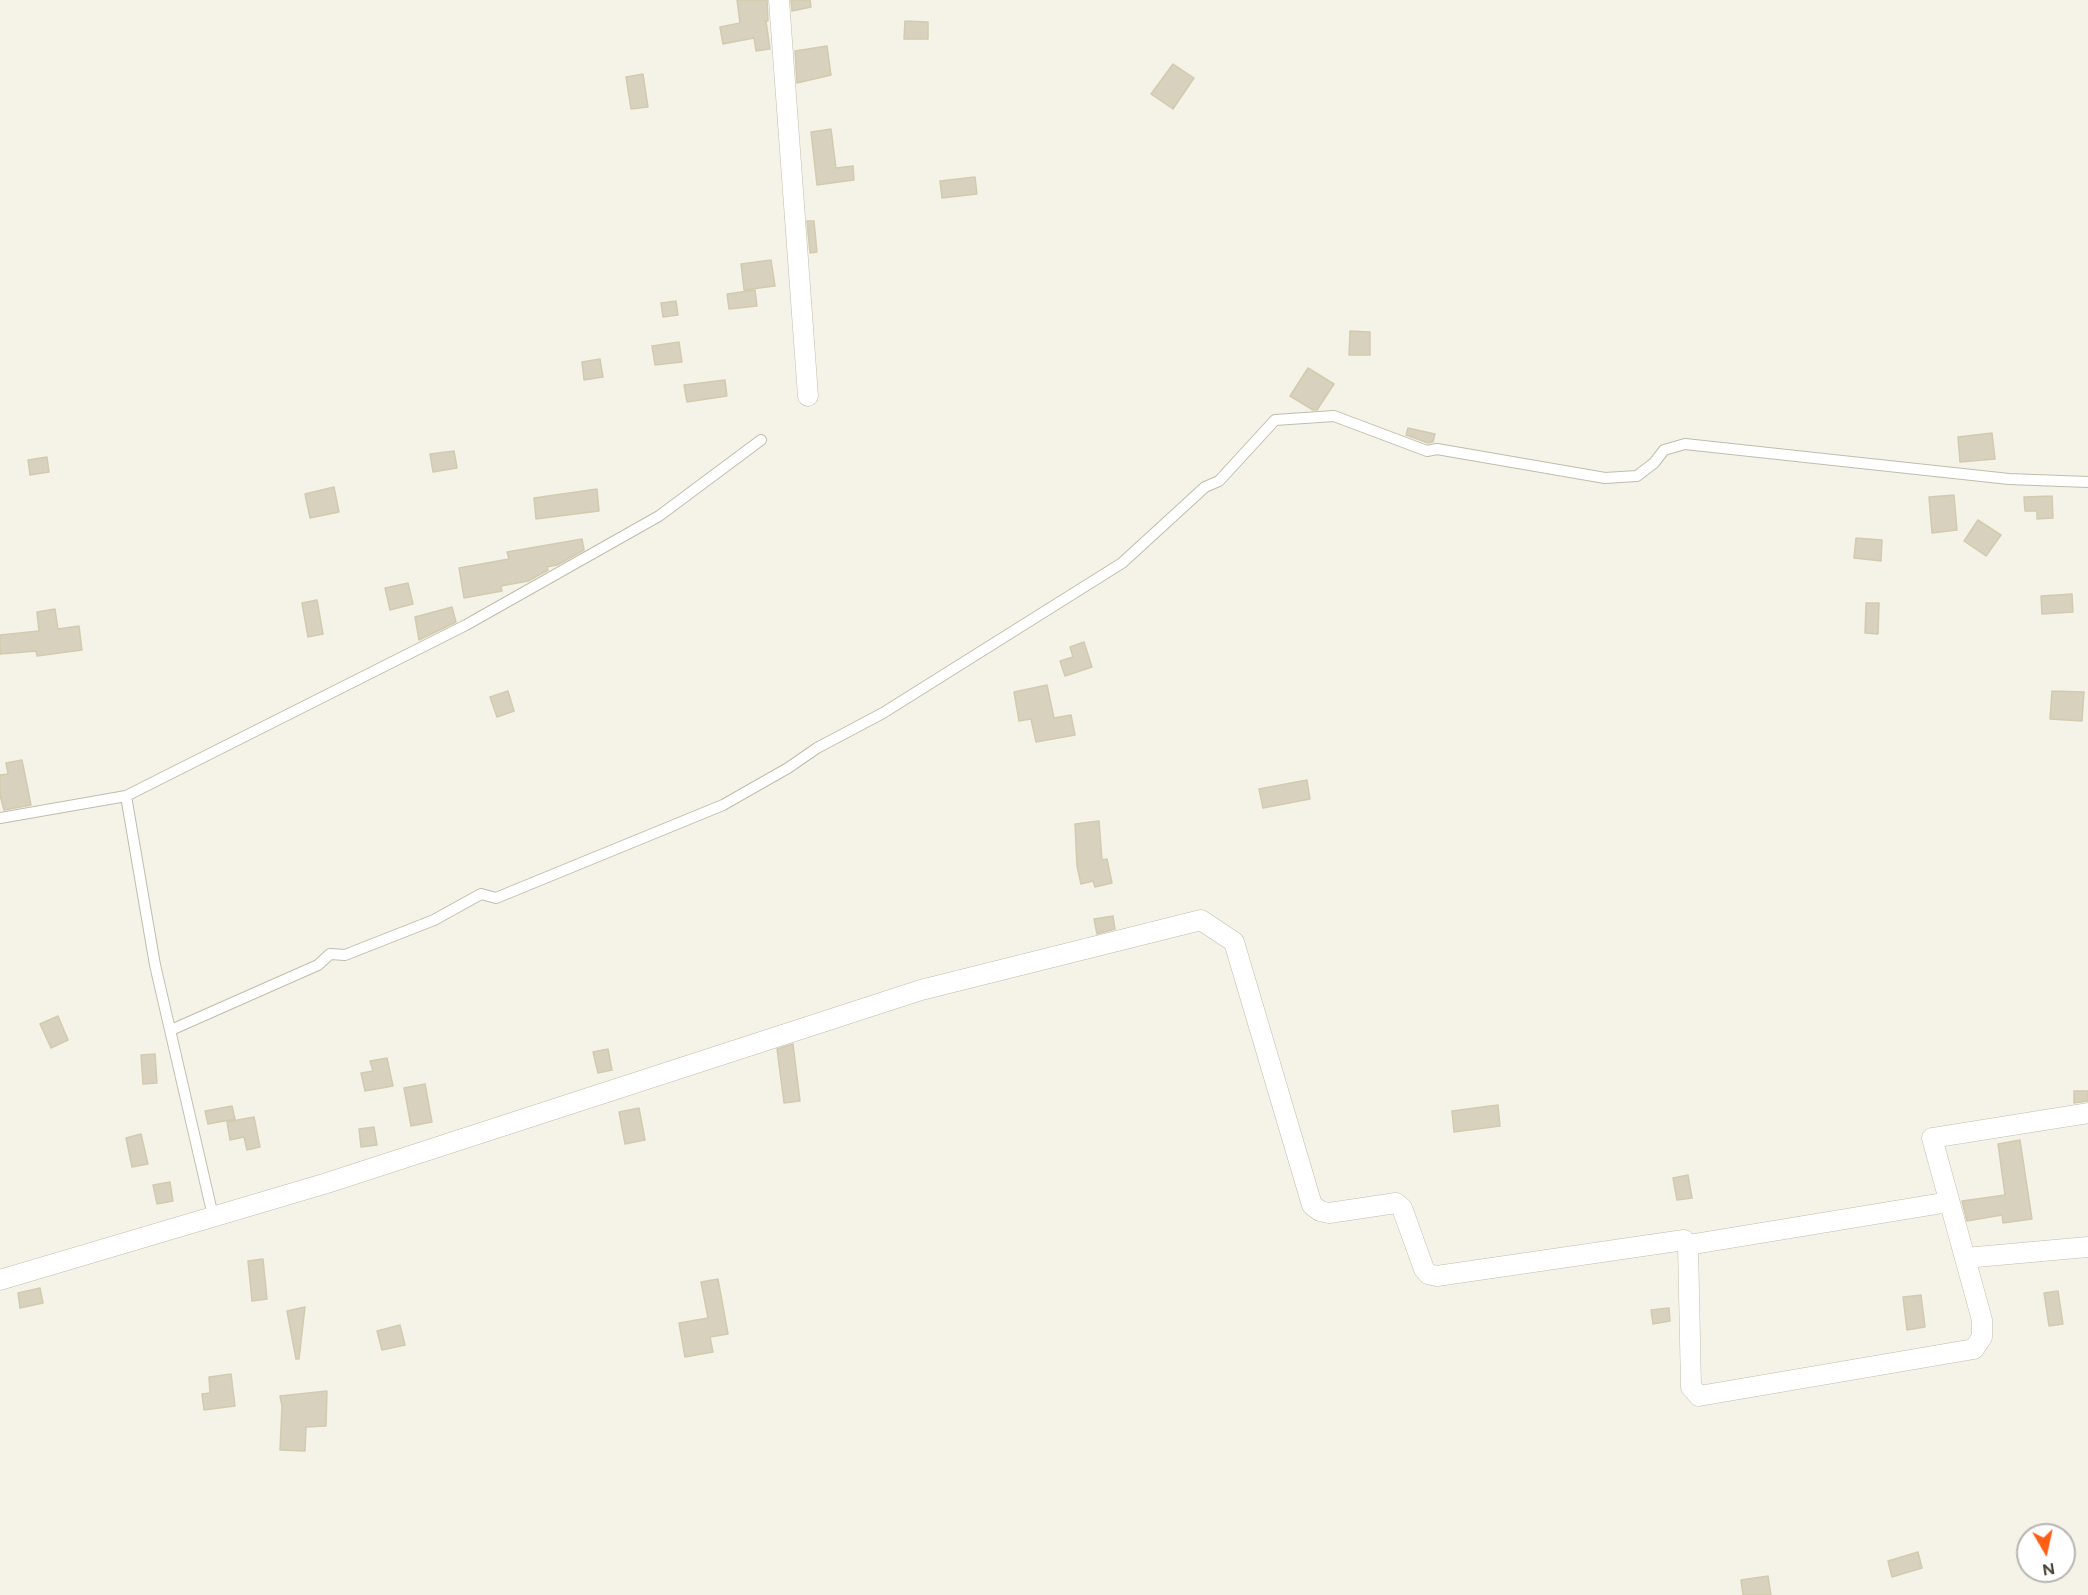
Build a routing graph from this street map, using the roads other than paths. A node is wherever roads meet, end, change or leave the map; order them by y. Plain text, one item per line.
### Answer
1 (780, 0) edge
2 (808, 396) dead end
3 (761, 440) dead end
4 (2088, 482) edge
5 (126, 796) junction
6 (0, 818) edge
7 (171, 1030) junction
8 (2088, 1113) edge
9 (1949, 1202) junction
10 (213, 1216) junction
11 (1688, 1245) junction
12 (2088, 1246) edge
13 (1965, 1258) junction
14 (0, 1280) edge

1 - 2 street
3 - 5 lane
4 - 7 lane
5 - 6 lane
5 - 7 lane
7 - 10 lane
8 - 9 street
9 - 11 street
9 - 13 street
10 - 11 street
10 - 14 street
11 - 13 street
12 - 13 street

